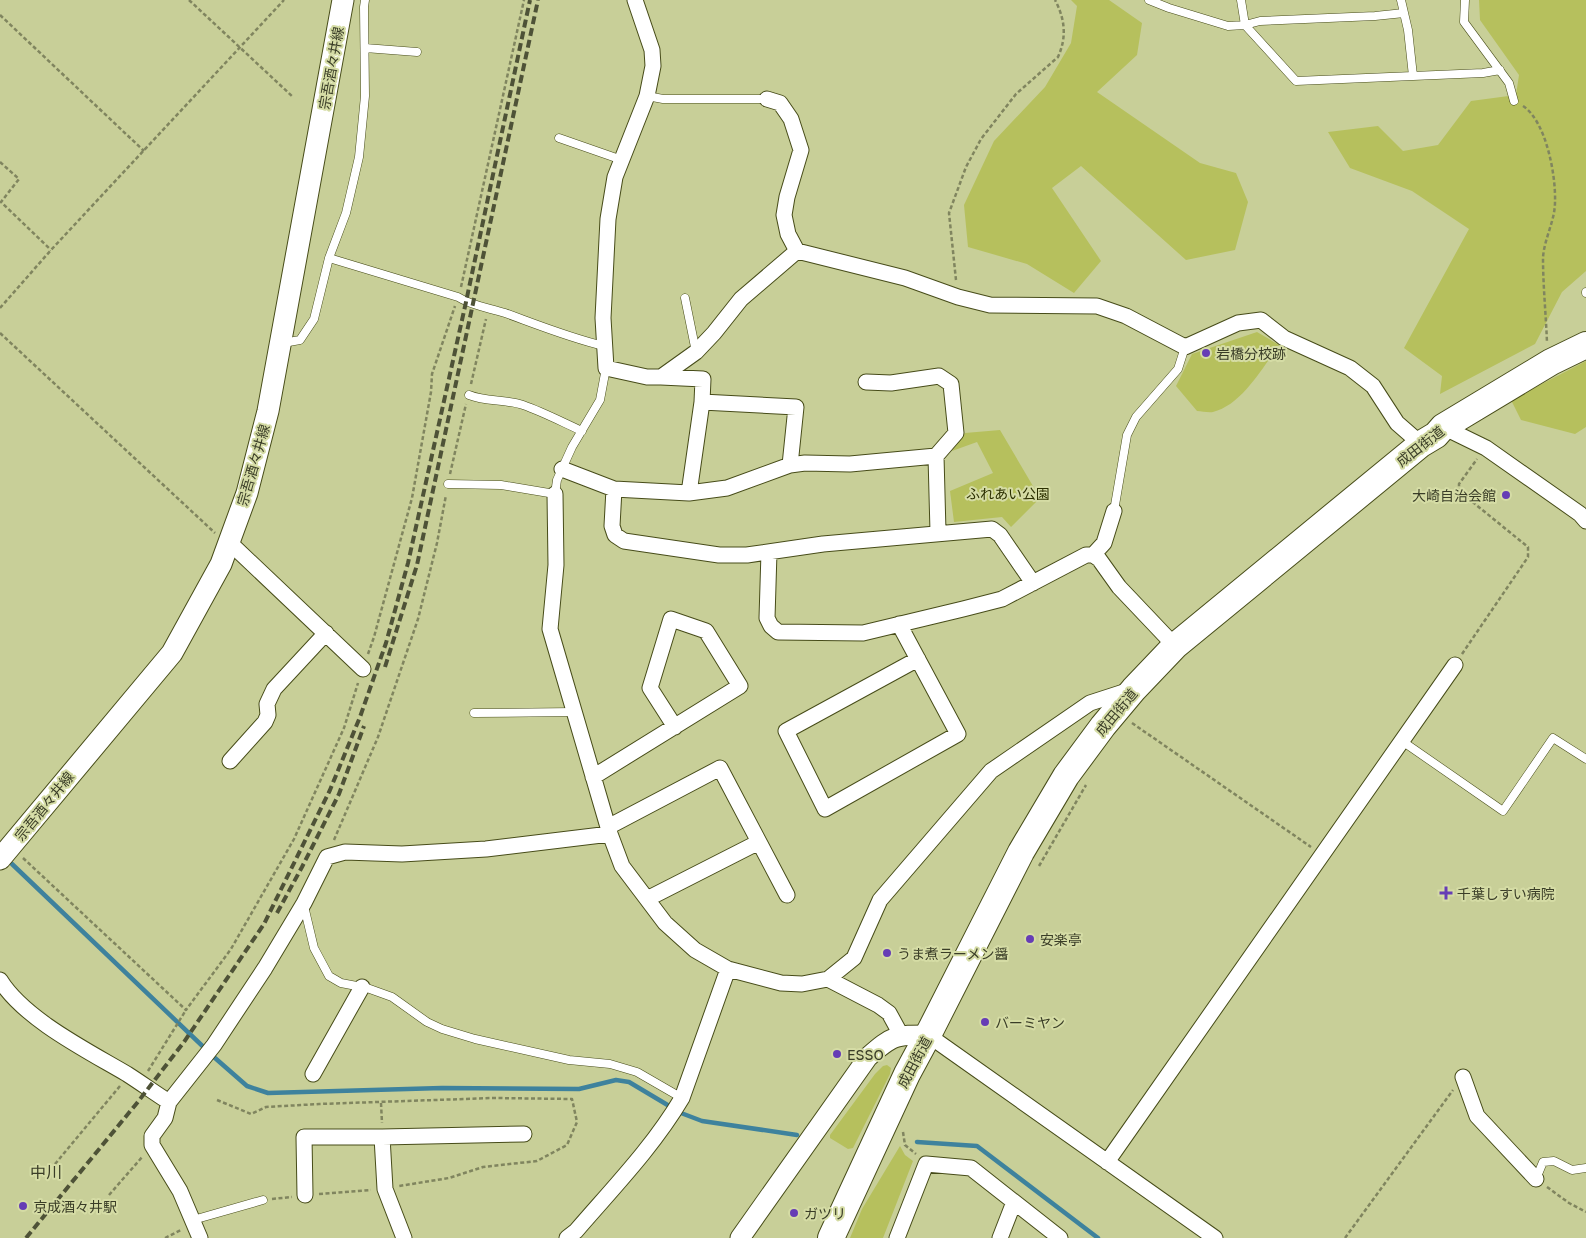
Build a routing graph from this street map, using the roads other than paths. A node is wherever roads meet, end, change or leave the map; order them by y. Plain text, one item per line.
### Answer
1 (343, 0) edge
2 (365, 0) edge
3 (635, 0) edge
4 (1149, 0) edge
5 (1241, 0) edge
6 (1402, 0) edge
7 (1465, 0) edge
8 (1404, 13) junction
9 (1245, 25) junction
10 (365, 48) junction
11 (417, 52) dead end
12 (1500, 70) junction
13 (1413, 76) junction
14 (647, 96) junction
15 (767, 99) joint
16 (1514, 101) road end
17 (559, 138) dead end
18 (622, 160) junction
19 (797, 251) junction
20 (329, 258) junction
21 (685, 298) dead end
22 (280, 343) junction
23 (1586, 345) edge
24 (604, 346) junction
25 (1185, 347) junction
26 (696, 352) junction
27 (606, 368) junction
28 (661, 377) junction
29 (866, 382) dead end
30 (469, 395) road end
31 (702, 402) junction
32 (1443, 428) junction
33 (582, 431) junction
34 (1421, 444) junction
35 (936, 456) junction
36 (790, 465) junction
37 (562, 469) junction
38 (448, 484) road end
39 (614, 489) junction
40 (689, 492) junction
41 (555, 494) junction
42 (1114, 511) joint
43 (1586, 521) edge
44 (938, 532) junction
45 (229, 542) junction
46 (769, 552) junction
47 (1093, 555) junction
48 (1033, 583) junction
49 (900, 624) junction
50 (326, 633) junction
51 (1175, 646) junction
52 (918, 659) junction
53 (1455, 665) road end
54 (363, 669) road end
55 (1134, 689) junction
56 (575, 712) junction
57 (474, 713) dead end
58 (675, 726) junction
59 (1402, 741) junction
60 (1586, 759) edge
61 (230, 761) dead end
62 (593, 777) junction
63 (608, 830) junction
64 (759, 842) junction
65 (6, 853) edge
66 (787, 895) dead end
67 (647, 899) junction
68 (304, 902) junction
69 (728, 969) junction
70 (828, 979) junction
71 (0, 980) edge
72 (362, 988) junction
73 (901, 1035) junction
74 (928, 1035) junction
75 (313, 1074) dead end
76 (1463, 1077) road end
77 (682, 1098) junction
78 (169, 1102) junction
79 (524, 1134) dead end
80 (382, 1138) junction
81 (1107, 1162) junction
82 (1586, 1168) edge
83 (1536, 1179) joint
84 (305, 1196) road end
85 (263, 1200) road end
86 (1014, 1202) junction
87 (193, 1220) junction
88 (200, 1238) edge
89 (404, 1238) edge
90 (567, 1238) edge
91 (740, 1238) edge
92 (832, 1238) edge
93 (897, 1238) edge
94 (1000, 1238) edge
95 (1060, 1238) edge
96 (1215, 1238) edge

1 - 22 main road, 宗吾酒々井線
2 - 10 lane
3 - 14 street
4 - 9 lane
5 - 9 lane
6 - 8 lane
7 - 12 lane
8 - 9 lane
8 - 13 lane
9 - 13 lane
10 - 11 lane
10 - 20 lane
12 - 13 lane
12 - 16 lane
14 - 15 lane
14 - 18 street
15 - 19 street
17 - 18 lane
18 - 24 street
19 - 25 street
19 - 26 street
20 - 22 lane
20 - 24 lane
21 - 26 lane
22 - 45 main road, 宗吾酒々井線
23 - 32 highway, 成田街道
24 - 27 street
25 - 34 street
25 - 42 lane
26 - 28 street
27 - 28 street
27 - 33 lane
28 - 31 street
29 - 35 street
30 - 33 lane
31 - 36 street
31 - 40 street
32 - 34 highway, 成田街道
32 - 43 street
33 - 37 lane
34 - 51 highway, 成田街道
35 - 36 street
35 - 44 street
36 - 40 street
37 - 39 street
37 - 41 lane
38 - 41 lane
39 - 40 street
39 - 46 street
41 - 56 street
42 - 47 street
44 - 46 street
44 - 48 street
45 - 50 street
45 - 65 main road, 宗吾酒々井線
46 - 49 street
47 - 48 street
47 - 51 street
48 - 49 street
49 - 52 street
50 - 54 street
50 - 61 street
51 - 55 highway, 成田街道
52 - 52 street
53 - 59 street
55 - 70 street
55 - 74 highway, 成田街道
56 - 57 lane
56 - 62 street
58 - 58 street
58 - 62 street
59 - 60 lane
59 - 81 street
62 - 63 street
63 - 64 street
63 - 67 street
63 - 68 street
64 - 66 street
64 - 67 street
67 - 69 street
68 - 72 lane
68 - 78 street
69 - 70 street
69 - 77 street
70 - 73 street
71 - 78 street
72 - 75 street
72 - 77 lane
73 - 74 street
73 - 91 street
74 - 81 street
74 - 92 highway, 成田街道
76 - 83 street
77 - 90 street
78 - 87 street
79 - 80 street
80 - 84 street
80 - 89 street
81 - 96 street
82 - 83 lane
85 - 87 lane
86 - 93 street
86 - 94 street
86 - 95 street
87 - 88 street

